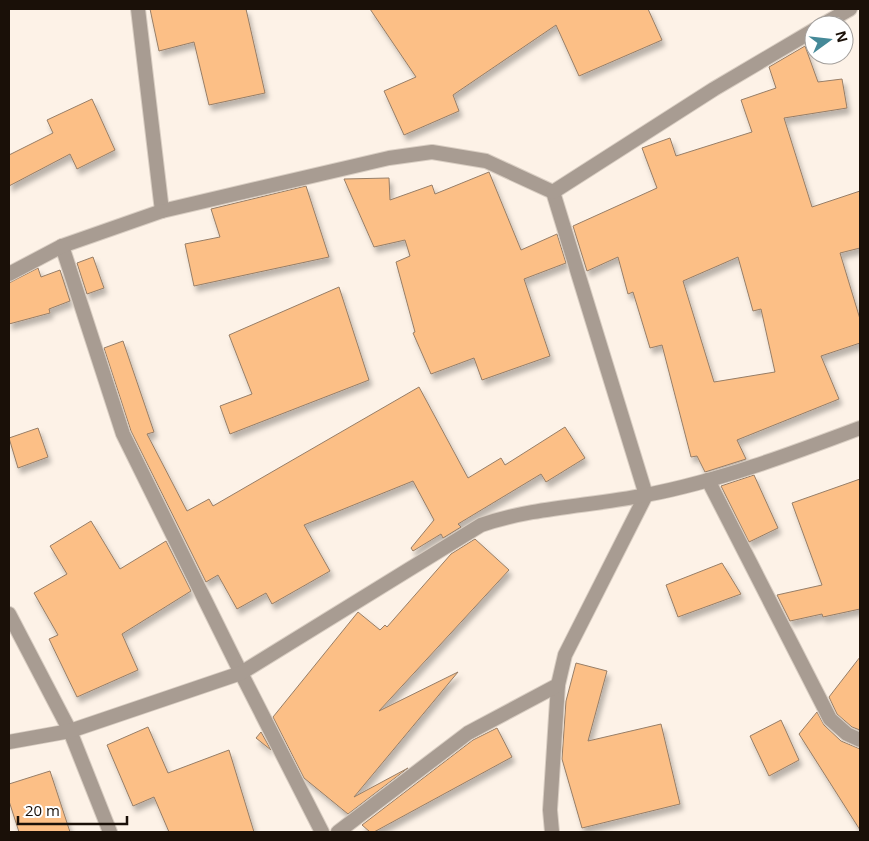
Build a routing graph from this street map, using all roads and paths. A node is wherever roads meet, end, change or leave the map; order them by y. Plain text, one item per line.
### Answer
1 (138, 9) edge
2 (804, 36) edge
3 (553, 192) junction
4 (162, 211) junction
5 (62, 246) junction
6 (9, 274) edge
7 (860, 428) edge
8 (708, 480) junction
9 (646, 495) junction
10 (9, 614) edge
11 (241, 673) junction
12 (558, 685) junction
13 (70, 731) junction
14 (860, 740) edge
15 (9, 742) edge
16 (110, 832) edge
17 (322, 832) edge
18 (338, 832) edge
19 (552, 832) edge

1 - 4 street
2 - 3 street
3 - 4 street
3 - 9 street
4 - 5 street
5 - 6 street
5 - 11 street
7 - 8 street
8 - 9 street
8 - 14 street
9 - 11 street
9 - 12 street
10 - 13 street
11 - 13 street
11 - 17 street
12 - 18 street
12 - 19 street
13 - 15 street
13 - 16 street

